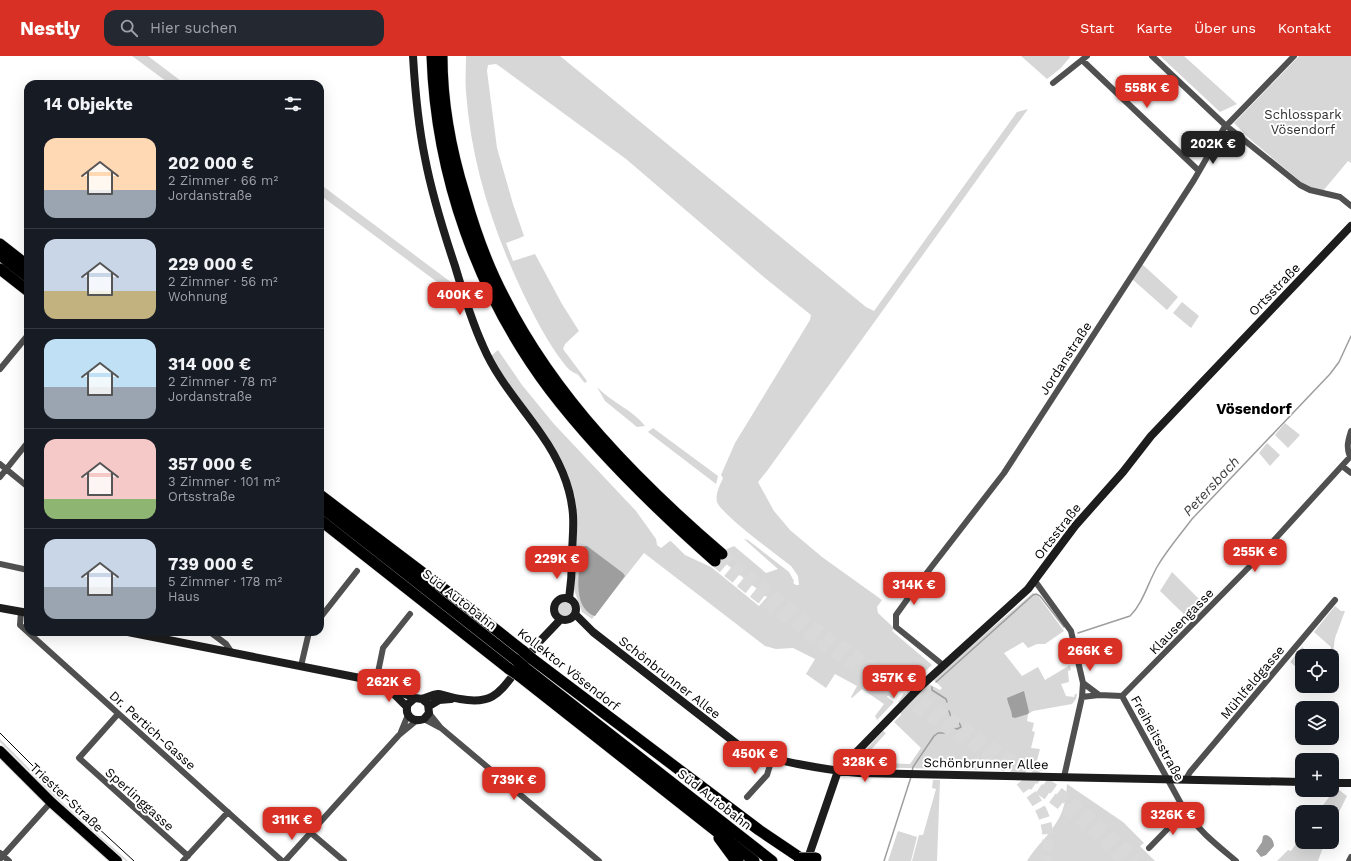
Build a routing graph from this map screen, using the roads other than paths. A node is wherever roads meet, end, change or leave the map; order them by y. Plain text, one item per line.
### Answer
1 (413, 56) edge
2 (432, 56) edge
3 (442, 56) edge
4 (447, 56) edge
5 (1088, 56) edge
6 (1152, 56) edge
7 (1294, 56) edge
8 (1082, 60) junction
9 (1053, 83) dead end
10 (444, 92) junction
11 (1226, 125) junction
12 (1199, 171) junction
13 (1351, 206) edge
14 (1351, 226) edge
15 (0, 244) edge
16 (0, 255) edge
17 (24, 263) edge
18 (0, 269) edge
19 (24, 274) edge
20 (24, 288) edge
21 (24, 340) edge
22 (0, 369) edge
23 (1351, 431) edge
24 (24, 447) edge
25 (1351, 456) edge
26 (0, 464) edge
27 (1342, 466) junction
28 (6, 470) junction
29 (1351, 474) edge
30 (0, 477) edge
31 (24, 484) edge
32 (324, 498) edge
33 (324, 509) edge
34 (324, 523) edge
35 (0, 564) edge
36 (24, 568) edge
37 (357, 571) dead end
38 (1035, 581) junction
39 (566, 599) junction
40 (1335, 600) dead end
41 (0, 608) edge
42 (24, 613) edge
43 (324, 613) edge
44 (410, 614) dead end
45 (573, 616) junction
46 (558, 618) junction
47 (24, 629) edge
48 (32, 636) edge
49 (148, 636) edge
50 (308, 636) edge
51 (217, 637) joint
52 (212, 649) junction
53 (232, 652) junction
54 (943, 665) junction
55 (301, 666) junction
56 (517, 668) junction
57 (376, 682) junction
58 (1083, 683) junction
59 (388, 687) junction
60 (1099, 695) junction
61 (1122, 696) junction
62 (456, 698) junction
63 (1082, 698) junction
64 (419, 699) junction
65 (407, 711) junction
66 (118, 714) junction
67 (424, 715) junction
68 (399, 735) junction
69 (0, 751) edge
70 (772, 758) junction
71 (838, 771) junction
72 (1064, 777) junction
73 (1169, 779) junction
74 (1186, 779) junction
75 (1295, 782) edge
76 (1339, 783) edge
77 (1351, 783) edge
78 (747, 797) dead end
79 (51, 802) junction
80 (1185, 811) junction
81 (228, 812) junction
82 (710, 827) junction
83 (311, 833) junction
84 (1149, 848) dead end
85 (1, 856) edge
86 (1351, 857) edge
87 (185, 858) edge
88 (810, 860) edge
89 (9, 861) edge
90 (117, 861) edge
91 (282, 861) edge
92 (285, 861) edge
93 (344, 861) edge
94 (599, 861) edge
95 (738, 861) edge
96 (754, 861) edge
97 (772, 861) edge
98 (1236, 861) edge
99 (1349, 861) edge

1 - 39 main road
2 - 10 highway
3 - 10 highway
4 - 10 highway
5 - 8 street
6 - 11 street
7 - 11 street, Jordanstraße
8 - 9 street
8 - 12 street
11 - 12 street, Jordanstraße
11 - 13 street
12 - 54 street, Jordanstraße
14 - 38 main road, Ortsstraße
15 - 17 highway
16 - 19 highway
18 - 20 highway
21 - 22 street
23 - 25 street, Klausengasse
24 - 28 street
25 - 27 street, Klausengasse
26 - 28 street
27 - 29 street
27 - 61 street, Klausengasse
28 - 30 street
28 - 31 street
32 - 88 highway, Kollektor Vösendorf
33 - 56 highway, Süd Autobahn
34 - 56 highway, Süd Autobahn
35 - 36 street
37 - 43 street
38 - 54 main road, Ortsstraße
38 - 58 street
39 - 45 main road
39 - 46 main road
40 - 74 street, Mühlfeldgasse
41 - 42 main road
42 - 47 street, Dr. Pertich-Gasse
44 - 57 street
45 - 46 main road
45 - 70 main road, Schönbrunner Allee
46 - 62 main road
48 - 66 street, Dr. Pertich-Gasse
49 - 52 main road
50 - 55 street
51 - 52 street
51 - 53 street
52 - 53 main road
53 - 55 main road
54 - 71 main road, Ortsstraße
55 - 57 main road
56 - 82 highway, Süd Autobahn
56 - 97 highway, Süd Autobahn
57 - 59 main road
58 - 60 street
58 - 63 street
59 - 64 main road
59 - 65 main road
60 - 61 street, Freiheitsstraße
60 - 63 street, Freiheitsstraße
61 - 73 street, Freiheitsstraße
62 - 64 main road
62 - 67 main road
63 - 72 street
64 - 65 main road
64 - 67 main road
65 - 67 main road
65 - 68 street
66 - 81 street, Dr. Pertich-Gasse
66 - 87 street, Sperlinggasse
67 - 68 street
67 - 94 street
68 - 83 street
69 - 79 main road, Triester Straße
70 - 71 main road, Schönbrunner Allee
70 - 78 street
71 - 72 main road, Schönbrunner Allee
71 - 88 main road, Ortsstraße
72 - 73 main road, Schönbrunner Allee
73 - 74 main road, Schönbrunner Allee
73 - 80 street, Freiheitsstraße
74 - 75 main road, Schönbrunner Allee
76 - 77 main road
79 - 85 street
79 - 90 main road, Triester Straße
80 - 84 street
80 - 98 street, Freiheitsstraße
81 - 87 street
81 - 91 street, Dr. Pertich-Gasse
82 - 95 highway
82 - 96 highway, Süd Autobahn
83 - 92 street
83 - 93 street
85 - 89 street
86 - 99 street

